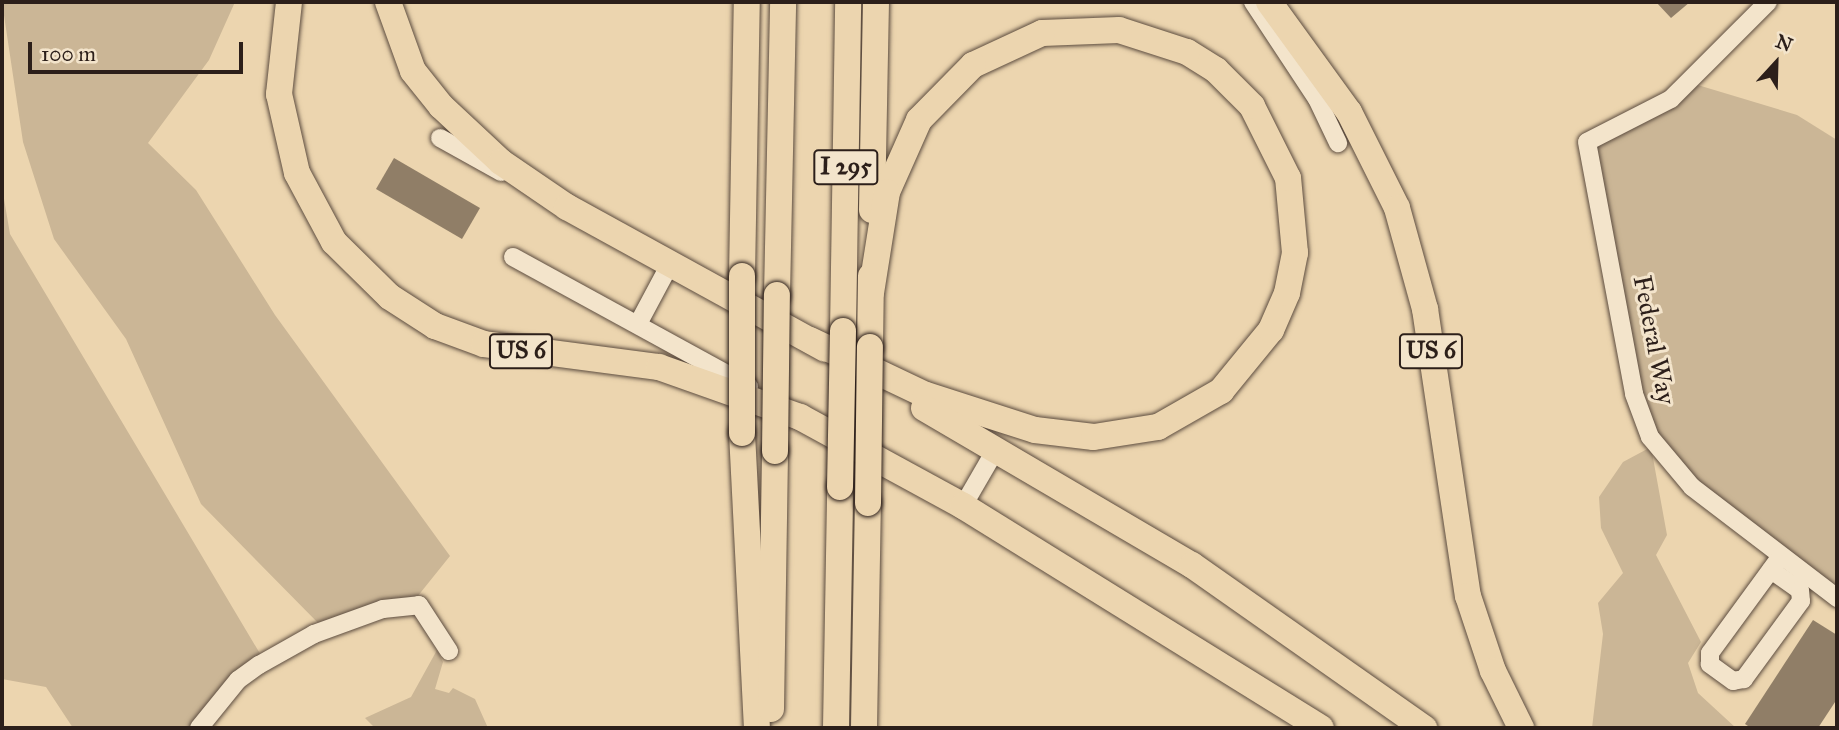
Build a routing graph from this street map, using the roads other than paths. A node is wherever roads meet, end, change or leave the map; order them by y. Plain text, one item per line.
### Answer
1 (289, 2) edge
2 (388, 2) edge
3 (736, 2) edge
4 (747, 2) edge
5 (783, 2) edge
6 (848, 2) edge
7 (876, 2) edge
8 (1253, 2) edge
9 (1269, 2) edge
10 (1768, 2) edge
11 (745, 121) junction
12 (440, 138) dead end
13 (1338, 143) dead end
14 (590, 220) junction
15 (513, 257) dead end
16 (670, 264) junction
17 (871, 293) junction
18 (638, 324) junction
19 (810, 340) junction
20 (996, 449) junction
21 (892, 465) junction
22 (963, 506) junction
23 (1776, 563) junction
24 (1837, 597) edge
25 (449, 651) dead end
26 (199, 728) edge
27 (757, 728) edge
28 (770, 728) edge
29 (836, 728) edge
30 (864, 728) edge
31 (1321, 728) edge
32 (1424, 728) edge
33 (1521, 728) edge

1 - 21 highway, US 6
2 - 14 highway
3 - 11 highway
4 - 11 highway
5 - 28 highway, I 295, bridge
6 - 29 highway, I 295, bridge
7 - 17 highway
8 - 13 street
9 - 33 highway, US 6
10 - 23 street, Federal Way
11 - 27 highway, bridge
12 - 14 street
14 - 16 highway
15 - 18 street
16 - 18 street
16 - 19 highway
17 - 19 highway
17 - 30 highway, bridge
18 - 21 street
19 - 20 highway
20 - 22 street
20 - 32 highway
21 - 22 highway, US 6
22 - 31 highway, US 6
23 - 23 street
23 - 24 street, Federal Way
25 - 26 street

